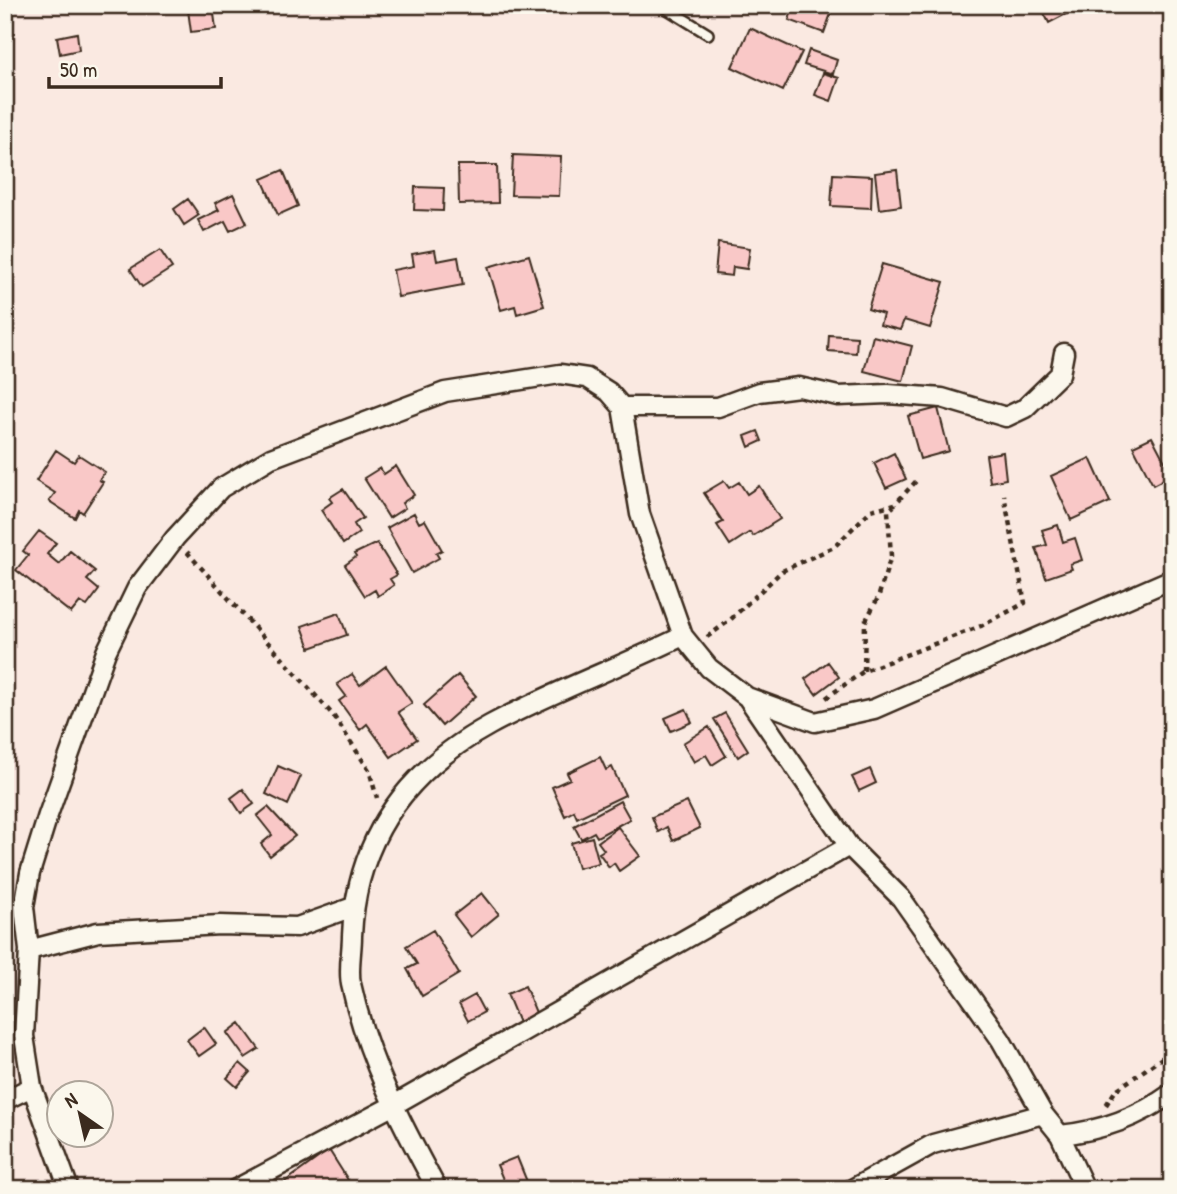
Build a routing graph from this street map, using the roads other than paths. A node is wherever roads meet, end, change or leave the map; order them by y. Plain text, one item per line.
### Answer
1 (662, 5) edge
2 (708, 34) dead end
3 (1064, 353) dead end
4 (622, 407) junction
5 (1172, 579) edge
6 (687, 641) junction
7 (747, 697) junction
8 (849, 846) junction
9 (354, 907) junction
10 (29, 950) junction
11 (32, 1087) junction
12 (1172, 1093) edge
13 (5, 1100) edge
14 (392, 1106) junction
15 (1043, 1114) junction
16 (1060, 1135) junction
17 (69, 1189) edge
18 (236, 1189) edge
19 (437, 1189) edge
20 (852, 1189) edge
21 (1085, 1189) edge

1 - 2 lane
3 - 4 street
4 - 6 street
4 - 10 street
5 - 7 street
6 - 7 street
6 - 9 street
7 - 8 street
8 - 14 street
8 - 15 street
9 - 10 street
9 - 14 street
10 - 11 street
11 - 13 street
11 - 17 street
12 - 16 street
14 - 18 street
14 - 19 street
15 - 16 street
15 - 20 street
16 - 21 street

